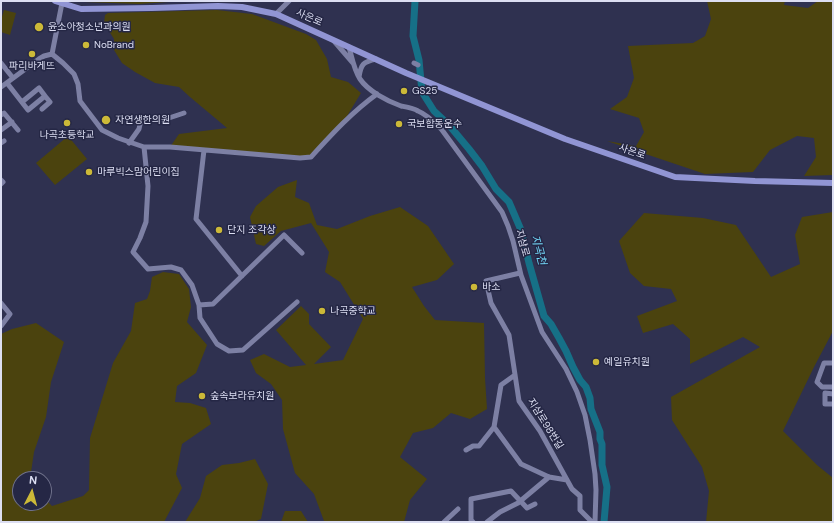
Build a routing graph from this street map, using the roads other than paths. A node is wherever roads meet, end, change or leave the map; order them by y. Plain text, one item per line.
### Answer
1 (289, 1) edge
2 (59, 2) edge
3 (276, 14) junction
4 (334, 41) junction
5 (349, 47) junction
6 (52, 54) junction
7 (376, 59) junction
8 (1, 63) edge
9 (353, 64) junction
10 (359, 76) junction
11 (13, 78) junction
12 (7, 82) junction
13 (1, 86) edge
14 (377, 94) junction
15 (45, 96) junction
16 (22, 102) junction
17 (42, 109) dead end
18 (184, 113) dead end
19 (1, 115) edge
20 (12, 122) junction
21 (1, 130) edge
22 (18, 130) dead end
23 (129, 143) junction
24 (144, 147) junction
25 (204, 150) junction
26 (1, 180) edge
27 (833, 183) edge
28 (1, 184) edge
29 (302, 253) dead end
30 (520, 273) junction
31 (242, 276) junction
32 (297, 302) dead end
33 (1, 303) edge
34 (199, 305) junction
35 (1, 326) edge
36 (833, 363) edge
37 (515, 375) junction
38 (833, 388) edge
39 (833, 394) edge
40 (833, 404) edge
41 (494, 427) junction
42 (466, 450) dead end
43 (549, 476) junction
44 (567, 480) junction
45 (520, 501) junction
46 (535, 504) dead end
47 (458, 509) dead end
48 (451, 519) edge
49 (444, 522) edge
50 (473, 522) edge
51 (487, 522) edge
52 (592, 522) edge
53 (595, 522) edge

1 - 3 street
2 - 3 main road, 사은로
2 - 6 street
3 - 4 main road, 사은로
4 - 5 main road, 사은로
4 - 9 street
5 - 7 main road, 사은로
5 - 9 street, 지삼로
6 - 11 street
6 - 23 street
7 - 10 street
7 - 27 main road, 사은로
8 - 11 street
9 - 10 street, 지삼로
10 - 14 street, 지삼로
11 - 12 street
12 - 13 street
12 - 16 street
14 - 25 street
14 - 30 street, 지삼로
15 - 16 street
15 - 16 street
15 - 17 street
18 - 23 street
19 - 20 street
20 - 21 street
20 - 22 street
23 - 24 street
24 - 25 street
24 - 34 street
25 - 31 street
26 - 28 street
29 - 31 street
30 - 37 street, 지삼로98번길
30 - 53 street, 지삼로
31 - 34 street
32 - 34 street
33 - 35 street
36 - 38 street
37 - 41 street
37 - 44 street, 지삼로98번길
39 - 40 street
41 - 42 street
41 - 43 street
43 - 44 street
43 - 45 street
44 - 52 street, 지삼로98번길
45 - 46 street
45 - 50 street
45 - 51 street
47 - 48 street
48 - 49 street

